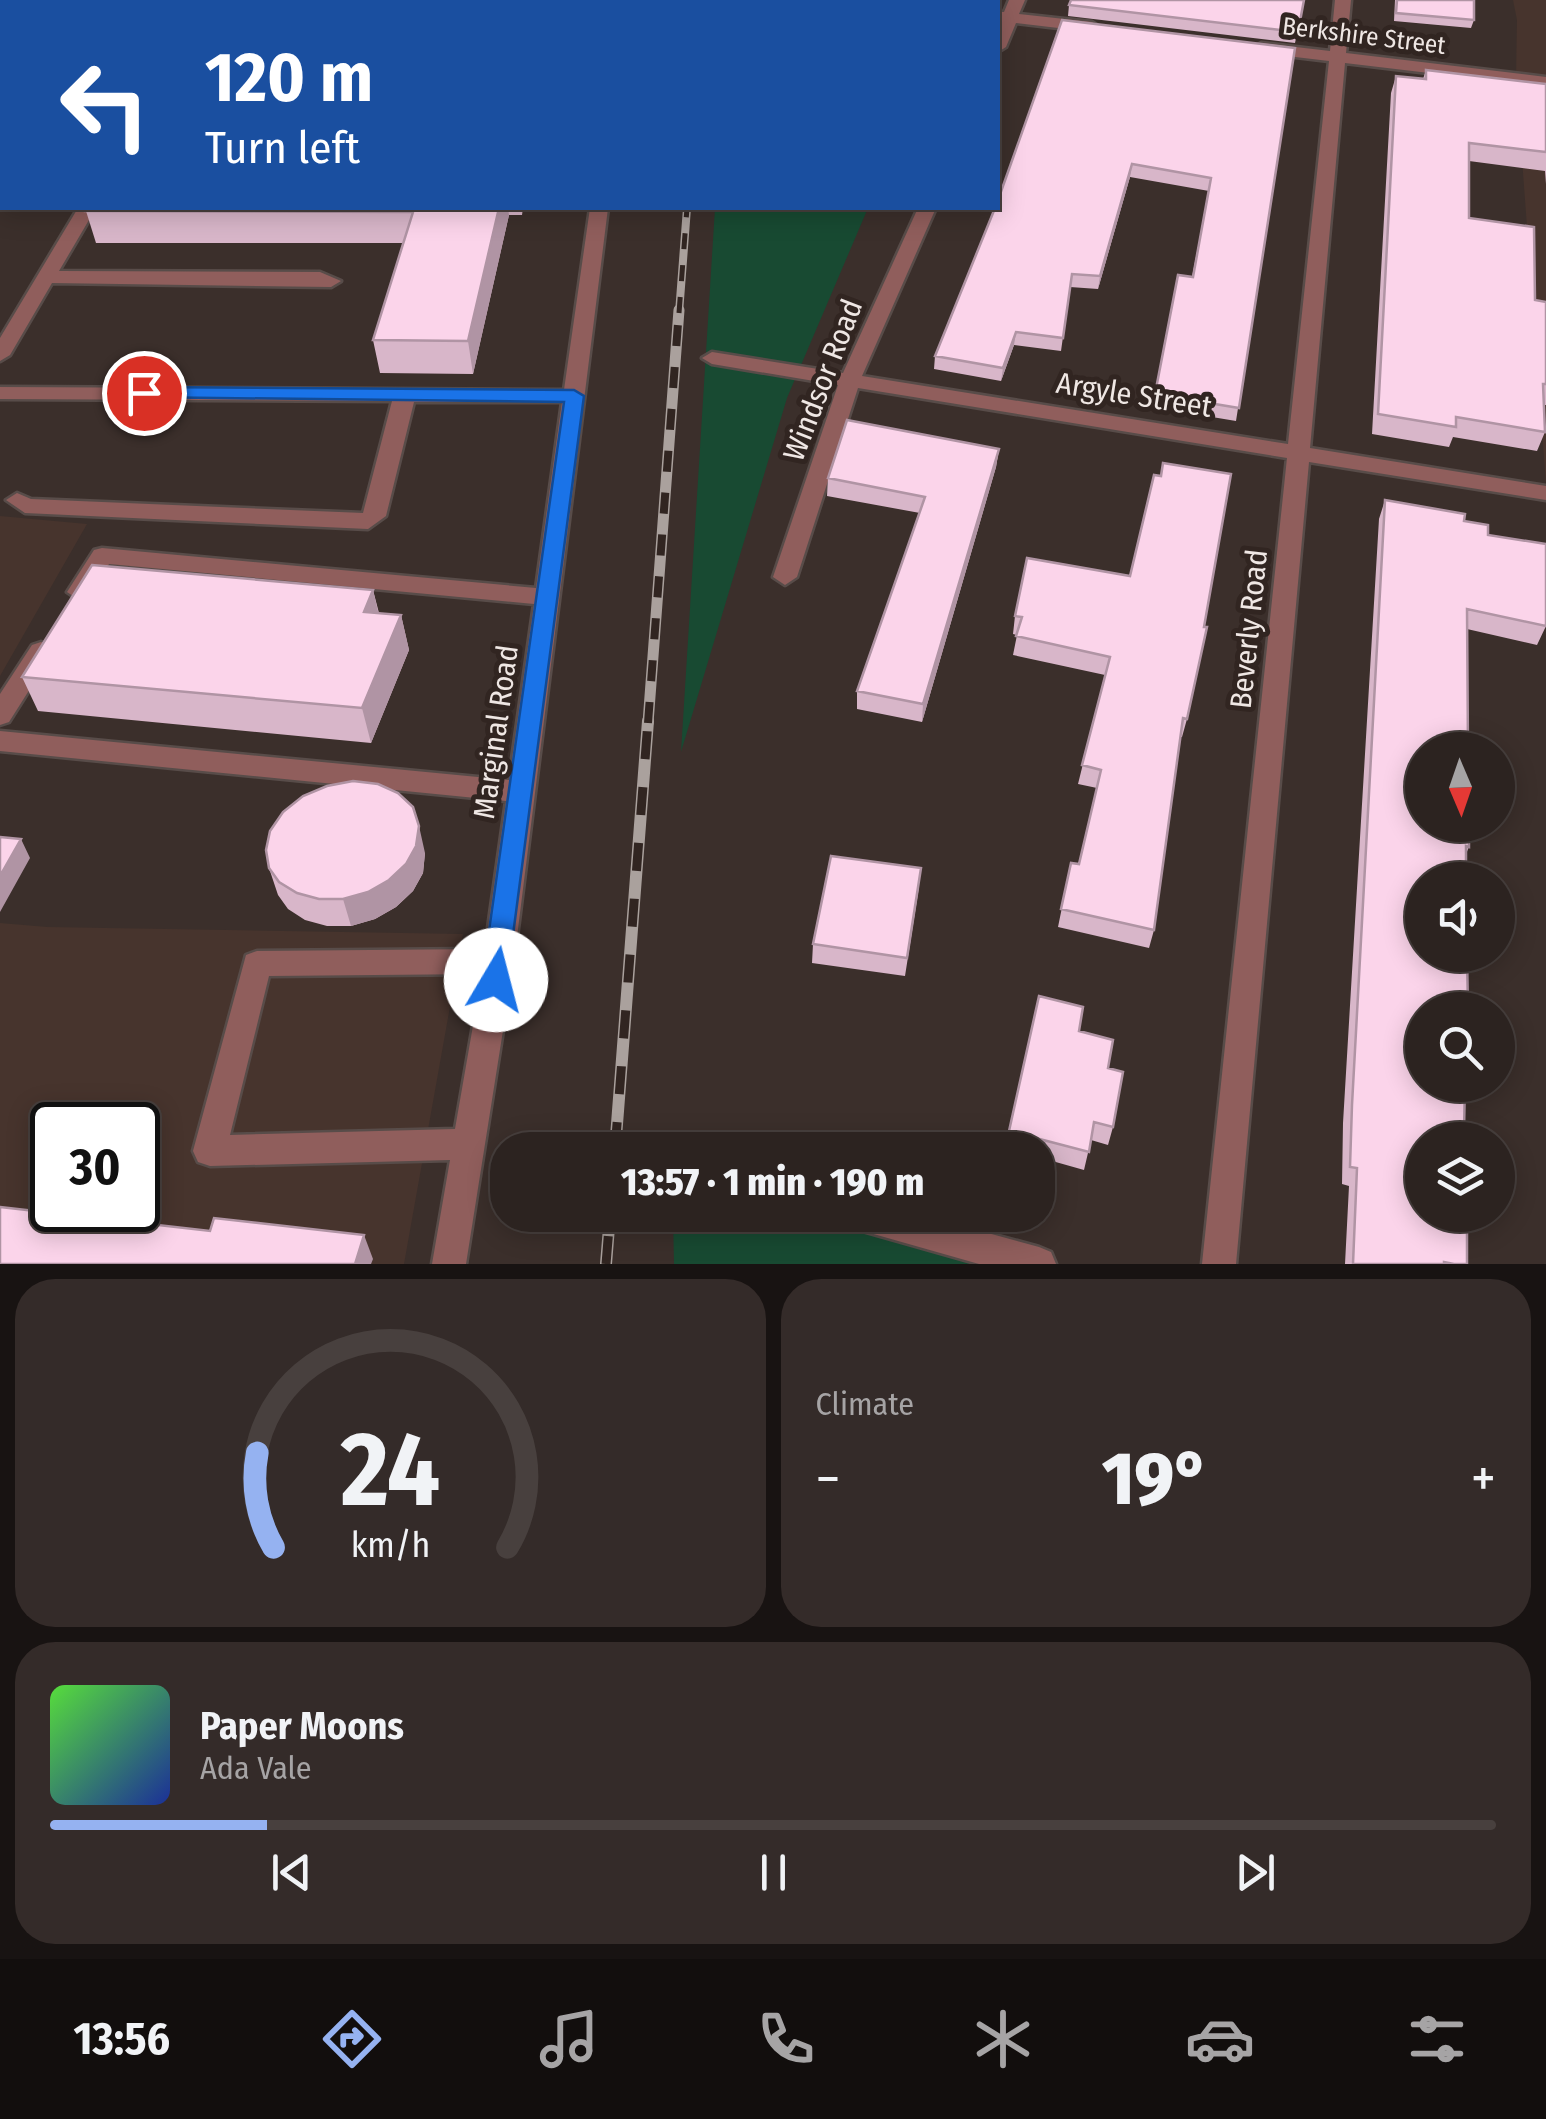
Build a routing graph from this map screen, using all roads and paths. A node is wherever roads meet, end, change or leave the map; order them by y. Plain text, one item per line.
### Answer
1 (1017, 0) edge
2 (1342, 0) edge
3 (1004, 17) edge
4 (1106, 29) edge
5 (1241, 45) edge
6 (1337, 57) junction
7 (1546, 82) edge
8 (85, 210) edge
9 (599, 210) edge
10 (925, 210) edge
11 (46, 277) junction
12 (332, 281) dead end
13 (0, 356) edge
14 (712, 358) dead end
15 (850, 380) junction
16 (0, 392) edge
17 (405, 394) junction
18 (574, 396) junction
19 (1298, 452) junction
20 (1546, 493) edge
21 (17, 500) dead end
22 (785, 577) dead end
23 (547, 597) junction
24 (0, 715) edge
25 (0, 741) edge
26 (521, 792) junction
27 (499, 960) junction
28 (469, 1144) junction
29 (924, 1232) edge
30 (449, 1264) edge
31 (1038, 1264) edge
32 (1220, 1264) edge

1 - 3 street
2 - 6 street, Beverly Road
3 - 4 street
5 - 6 street, Berkshire Street
6 - 7 street, Berkshire Street
6 - 19 street, Beverly Road
8 - 11 street
9 - 18 street, Marginal Road
10 - 15 street, Windsor Road
11 - 12 street
11 - 13 street
14 - 15 street, Argyle Street
15 - 19 street, Argyle Street
15 - 22 street, Windsor Road
16 - 17 street
17 - 18 street
17 - 21 street
18 - 23 street, Marginal Road
19 - 20 street, Argyle Street
19 - 32 street, Beverly Road
23 - 24 street
23 - 26 street, Marginal Road
25 - 26 street
26 - 27 street, Marginal Road
27 - 28 street, Marginal Road
27 - 28 street
28 - 30 street, Marginal Road
29 - 31 street

